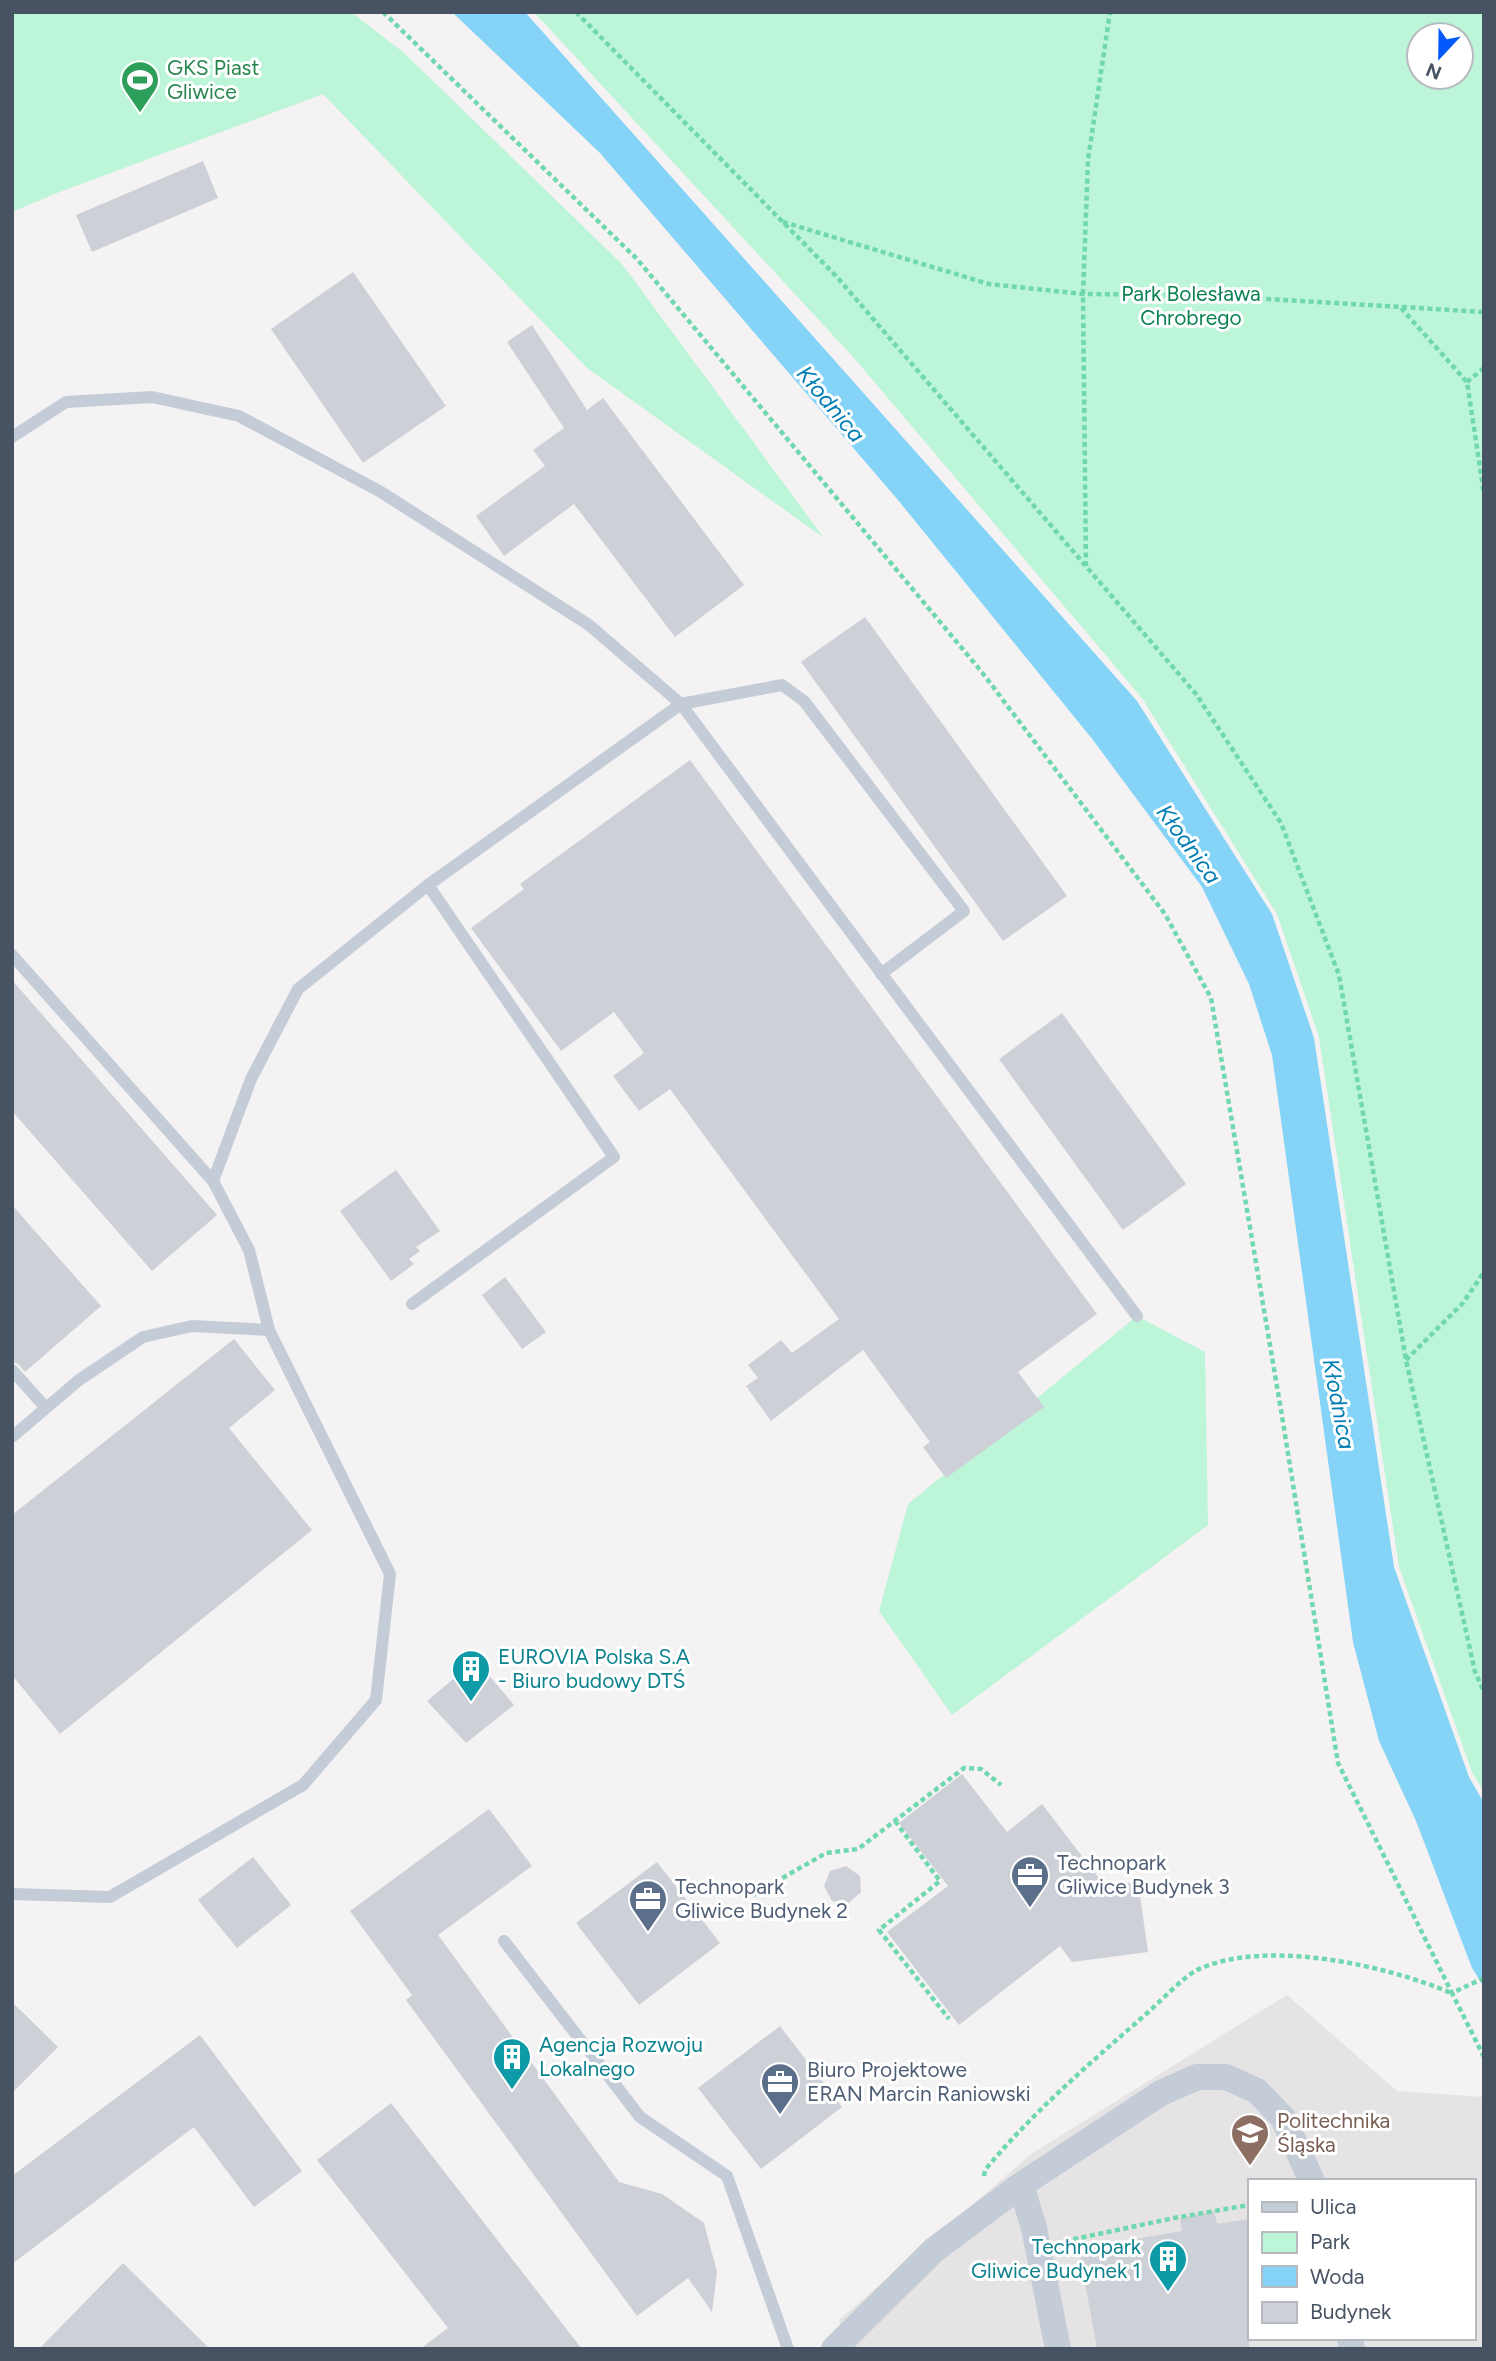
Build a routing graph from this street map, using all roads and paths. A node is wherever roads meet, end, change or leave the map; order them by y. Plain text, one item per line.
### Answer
1 (383, 12) edge
2 (576, 12) edge
3 (1110, 12) edge
4 (782, 221) junction
5 (1083, 294) junction
6 (1401, 307) junction
7 (1484, 312) edge
8 (1484, 368) edge
9 (1467, 382) junction
10 (12, 437) edge
11 (1484, 494) edge
12 (1086, 567) junction
13 (681, 704) junction
14 (428, 885) junction
15 (12, 955) edge
16 (881, 974) junction
17 (214, 1181) junction
18 (1484, 1272) edge
19 (412, 1304) dead end
20 (1137, 1316) dead end
21 (269, 1330) junction
22 (1406, 1360) junction
23 (12, 1370) edge
24 (46, 1408) junction
25 (12, 1437) edge
26 (1484, 1692) edge
27 (1000, 1785) dead end
28 (895, 1821) junction
29 (12, 1894) edge
30 (753, 1895) dead end
31 (504, 1941) dead end
32 (1484, 1978) edge
33 (1452, 1993) junction
34 (949, 2019) dead end
35 (1484, 2057) edge
36 (1311, 2179) edge
37 (983, 2180) dead end
38 (1021, 2185) junction
39 (1248, 2205) edge
40 (1060, 2243) dead end
41 (789, 2349) edge
42 (834, 2349) edge
43 (1058, 2349) edge

1 - 33 path
2 - 4 path
3 - 5 path
4 - 5 path
4 - 12 path
5 - 6 path
5 - 12 path
6 - 7 path
6 - 9 path
8 - 9 path
9 - 11 path
10 - 13 lane
12 - 22 path
13 - 14 lane
13 - 16 lane
13 - 16 lane
14 - 17 lane
14 - 19 lane
15 - 17 lane
16 - 20 lane
17 - 21 lane
18 - 22 path
21 - 24 lane
21 - 29 lane
22 - 26 path
23 - 24 lane
24 - 25 lane
27 - 28 path
28 - 30 path
28 - 34 path
31 - 41 lane
32 - 33 path
33 - 35 path
33 - 37 path
36 - 38 street
38 - 42 street
38 - 43 street
39 - 40 path

